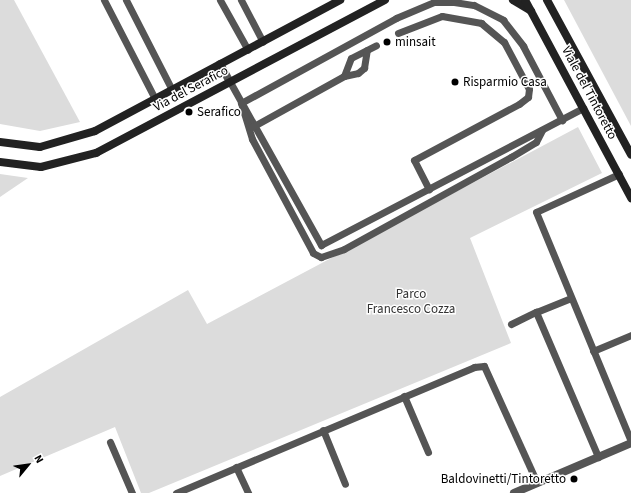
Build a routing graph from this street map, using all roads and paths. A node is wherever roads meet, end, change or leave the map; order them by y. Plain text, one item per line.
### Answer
1 (104, 0) edge
2 (126, 0) edge
3 (220, 0) edge
4 (241, 0) edge
5 (340, 0) edge
6 (385, 0) edge
7 (513, 0) edge
8 (526, 0) edge
9 (547, 0) edge
10 (532, 12) junction
11 (398, 33) dead end
12 (263, 42) junction
13 (376, 45) dead end
14 (248, 50) junction
15 (367, 50) junction
16 (220, 64) junction
17 (344, 76) junction
18 (230, 82) junction
19 (172, 90) junction
20 (155, 99) junction
21 (241, 103) junction
22 (583, 108) junction
23 (562, 120) junction
24 (253, 127) junction
25 (542, 130) junction
26 (0, 142) edge
27 (631, 155) edge
28 (0, 162) edge
29 (619, 174) junction
30 (429, 189) junction
31 (631, 198) edge
32 (571, 298) junction
33 (536, 312) junction
34 (511, 324) dead end
35 (631, 335) edge
36 (594, 351) junction
37 (404, 396) junction
38 (323, 430) junction
39 (110, 442) dead end
40 (631, 442) edge
41 (428, 452) dead end
42 (598, 457) junction
43 (236, 467) junction
44 (537, 483) junction
45 (345, 484) dead end
46 (132, 493) edge
47 (176, 493) edge
48 (248, 493) edge
49 (514, 493) edge

1 - 20 lane
2 - 19 lane
3 - 14 lane
4 - 12 lane
5 - 12 street, Via del Serafico
6 - 18 street, Via del Serafico
7 - 10 street
8 - 10 street, Viale del Tintoretto
9 - 27 street, Viale del Tintoretto
10 - 22 street, Viale del Tintoretto
11 - 30 lane
12 - 14 street, Via del Serafico
13 - 15 lane
14 - 16 street, Via del Serafico
15 - 17 lane
15 - 17 lane
16 - 18 street
16 - 19 street, Via del Serafico
17 - 24 lane
18 - 21 lane
18 - 28 street, Via del Serafico
19 - 20 street, Via del Serafico
20 - 26 street, Via del Serafico
21 - 23 lane
21 - 24 lane
22 - 23 lane
22 - 29 street, Viale del Tintoretto
23 - 25 lane
24 - 25 lane
24 - 30 lane
25 - 30 lane
29 - 31 street, Viale del Tintoretto
29 - 32 lane
32 - 33 lane
32 - 36 lane
33 - 34 lane
33 - 42 lane
35 - 36 lane
36 - 40 lane
37 - 38 lane
37 - 41 lane
37 - 44 lane
38 - 43 lane
38 - 45 lane
39 - 46 lane
40 - 42 street
42 - 44 street
43 - 47 lane
43 - 48 lane
44 - 49 street

